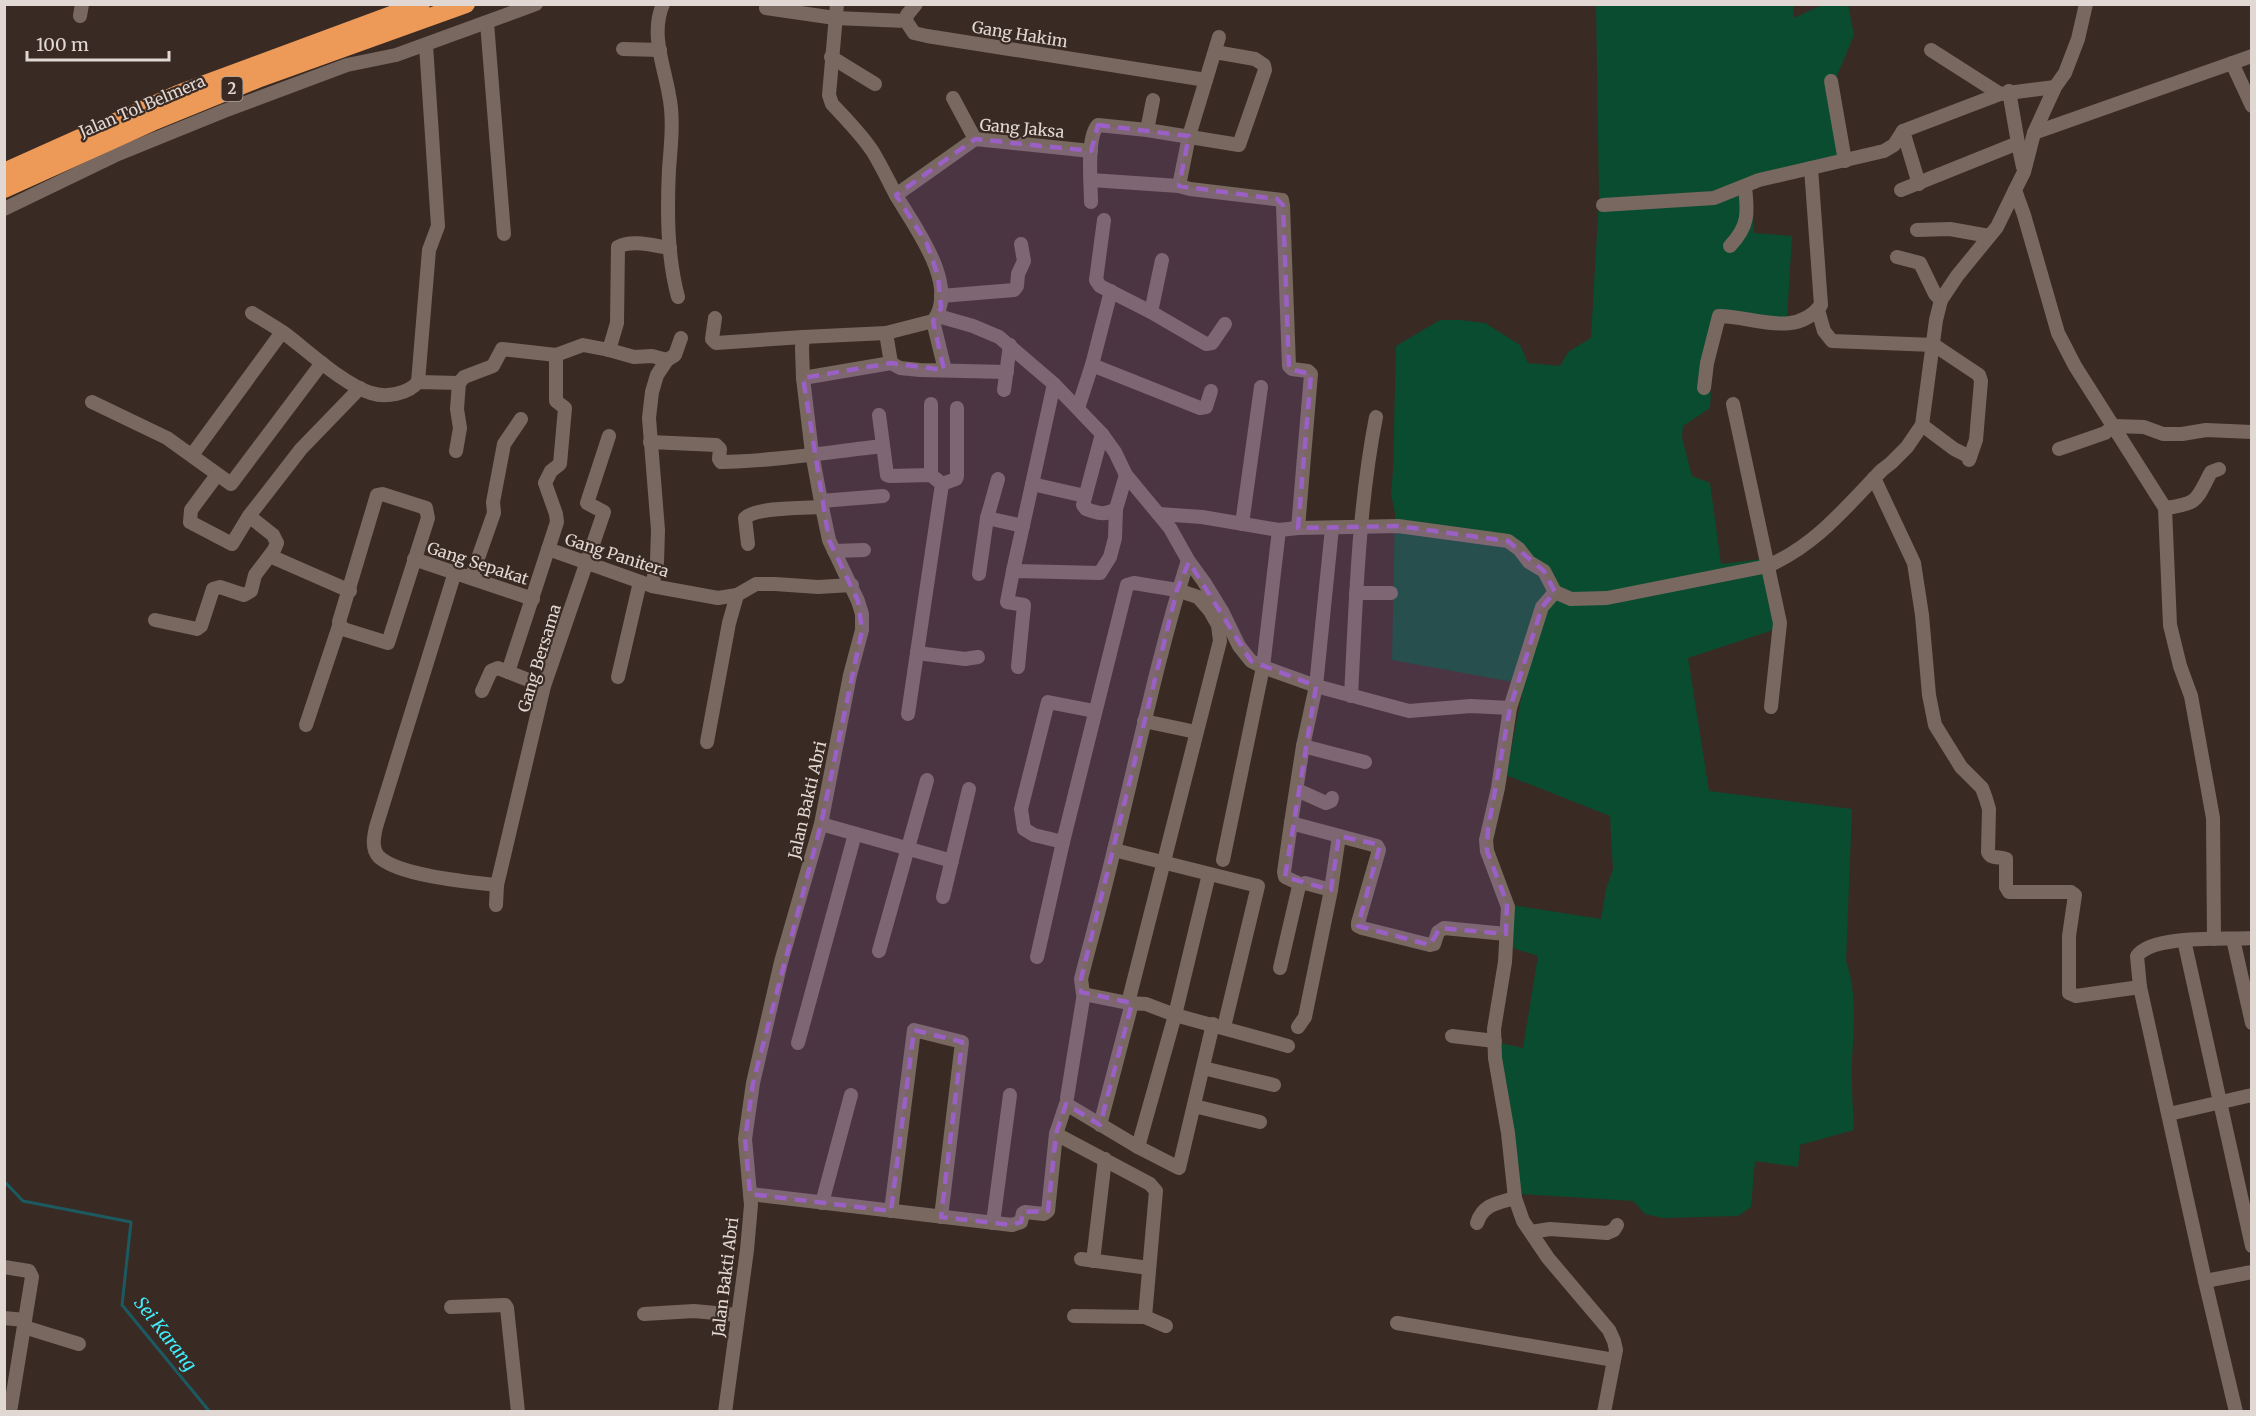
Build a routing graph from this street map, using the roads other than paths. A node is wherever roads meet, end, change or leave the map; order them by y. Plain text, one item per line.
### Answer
1 (421, 4) edge
2 (466, 4) edge
3 (536, 4) edge
4 (663, 4) edge
5 (916, 4) edge
6 (2086, 4) edge
7 (766, 8) dead end
8 (836, 11) edge
9 (906, 21) junction
10 (487, 23) junction
11 (1219, 37) dead end
12 (426, 45) junction
13 (623, 50) dead end
14 (660, 50) junction
15 (1931, 50) dead end
16 (1215, 52) junction
17 (2252, 56) edge
18 (831, 57) junction
19 (2232, 63) junction
20 (1206, 80) junction
21 (1831, 81) dead end
22 (875, 84) dead end
23 (2055, 87) junction
24 (2005, 93) junction
25 (953, 98) dead end
26 (1153, 100) dead end
27 (2252, 106) edge
28 (1147, 130) junction
29 (1904, 131) junction
30 (2034, 133) junction
31 (1189, 136) junction
32 (975, 139) junction
33 (2018, 142) junction
34 (1091, 151) junction
35 (1845, 161) junction
36 (1811, 168) junction
37 (4, 172) edge
38 (2024, 172) junction
39 (1091, 180) junction
40 (1919, 184) junction
41 (1179, 186) junction
42 (1745, 187) junction
43 (4, 189) edge
44 (1901, 190) dead end
45 (2015, 190) junction
46 (896, 195) junction
47 (1090, 202) dead end
48 (1604, 205) dead end
49 (4, 209) edge
50 (1104, 220) dead end
51 (1917, 230) dead end
52 (504, 234) dead end
53 (1989, 236) junction
54 (1021, 244) dead end
55 (1730, 246) dead end
56 (670, 248) junction
57 (1897, 257) dead end
58 (1162, 260) dead end
59 (1112, 291) junction
60 (941, 296) junction
61 (678, 297) dead end
62 (1941, 300) junction
63 (1818, 310) junction
64 (1151, 312) junction
65 (252, 313) dead end
66 (715, 318) dead end
67 (936, 319) junction
68 (1225, 324) dead end
69 (282, 332) junction
70 (886, 333) junction
71 (803, 337) junction
72 (681, 338) dead end
73 (1010, 345) junction
74 (1934, 345) junction
75 (609, 350) junction
76 (556, 355) junction
77 (667, 360) junction
78 (322, 363) junction
79 (891, 363) junction
80 (1092, 365) junction
81 (945, 370) junction
82 (1007, 372) junction
83 (803, 378) junction
84 (418, 382) junction
85 (459, 383) junction
86 (1054, 384) junction
87 (1261, 387) dead end
88 (360, 388) junction
89 (1704, 388) dead end
90 (1004, 390) dead end
91 (1210, 391) dead end
92 (92, 402) dead end
93 (931, 404) dead end
94 (1733, 404) dead end
95 (957, 408) dead end
96 (1078, 408) junction
97 (879, 415) dead end
98 (1376, 417) dead end
99 (521, 419) dead end
100 (1922, 425) junction
101 (2114, 426) junction
102 (2252, 432) edge
103 (1102, 434) junction
104 (609, 436) dead end
105 (650, 442) junction
106 (883, 446) junction
107 (2059, 449) dead end
108 (456, 452) dead end
109 (812, 453) junction
110 (192, 455) junction
111 (2218, 470) dead end
112 (217, 475) junction
113 (1126, 475) junction
114 (1874, 478) junction
115 (998, 479) dead end
116 (936, 480) junction
117 (1032, 484) junction
118 (883, 496) dead end
119 (1085, 496) junction
120 (822, 504) junction
121 (1116, 508) junction
122 (2165, 508) junction
123 (1160, 514) junction
124 (249, 516) junction
125 (987, 518) junction
126 (1242, 524) junction
127 (1023, 526) junction
128 (1361, 526) junction
129 (1298, 528) junction
130 (1332, 528) junction
131 (1279, 530) junction
132 (748, 544) dead end
133 (548, 549) junction
134 (864, 550) dead end
135 (834, 551) junction
136 (270, 556) junction
137 (414, 559) junction
138 (1188, 560) junction
139 (586, 563) junction
140 (1768, 566) junction
141 (1013, 571) junction
142 (455, 572) junction
143 (979, 574) dead end
144 (471, 578) junction
145 (646, 584) junction
146 (852, 585) junction
147 (1177, 590) junction
148 (350, 591) junction
149 (1555, 592) junction
150 (1356, 593) junction
151 (1391, 593) dead end
152 (738, 595) junction
153 (533, 599) junction
154 (155, 620) dead end
155 (339, 626) junction
156 (917, 653) junction
157 (978, 657) dead end
158 (1018, 667) dead end
159 (1263, 667) junction
160 (508, 672) junction
161 (618, 677) dead end
162 (544, 686) junction
163 (1316, 686) junction
164 (482, 691) dead end
165 (1351, 696) junction
166 (1771, 707) dead end
167 (1510, 708) junction
168 (1094, 711) junction
169 (908, 714) dead end
170 (1144, 721) junction
171 (306, 725) dead end
172 (1196, 732) junction
173 (707, 742) dead end
174 (1303, 746) junction
175 (1365, 762) dead end
176 (927, 780) dead end
177 (969, 789) dead end
178 (1297, 790) junction
179 (1332, 798) dead end
180 (1291, 823) junction
181 (821, 824) junction
182 (855, 834) junction
183 (1340, 836) junction
184 (1062, 842) junction
185 (908, 848) junction
186 (1114, 850) junction
187 (1223, 860) dead end
188 (951, 861) junction
189 (1162, 862) junction
190 (1209, 874) junction
191 (1300, 884) junction
192 (496, 885) junction
193 (1331, 890) junction
194 (944, 897) dead end
195 (496, 904) dead end
196 (1506, 934) junction
197 (2252, 938) edge
198 (2214, 939) junction
199 (2233, 939) junction
200 (2184, 940) junction
201 (879, 951) dead end
202 (1037, 957) dead end
203 (1280, 968) dead end
204 (2247, 983) edge
205 (2140, 987) junction
206 (1084, 993) junction
207 (1130, 1003) junction
208 (1175, 1014) junction
209 (2252, 1023) edge
210 (1219, 1025) junction
211 (1298, 1027) dead end
212 (1452, 1036) dead end
213 (1495, 1041) junction
214 (798, 1043) dead end
215 (1288, 1046) dead end
216 (1203, 1068) junction
217 (1274, 1085) dead end
218 (851, 1095) dead end
219 (1010, 1095) dead end
220 (2252, 1095) edge
221 (1067, 1098) dead end
222 (2220, 1103) junction
223 (1194, 1106) junction
224 (2169, 1113) junction
225 (1260, 1122) dead end
226 (1101, 1125) junction
227 (1056, 1134) junction
228 (1138, 1147) junction
229 (1105, 1159) junction
230 (750, 1194) junction
231 (1515, 1198) junction
232 (822, 1203) junction
233 (891, 1211) junction
234 (941, 1217) junction
235 (993, 1223) junction
236 (1477, 1223) dead end
237 (1617, 1225) dead end
238 (1531, 1232) junction
239 (2252, 1246) edge
240 (4, 1267) edge
241 (1149, 1268) junction
242 (2252, 1272) edge
243 (2205, 1281) junction
244 (452, 1307) dead end
245 (644, 1314) dead end
246 (737, 1315) junction
247 (1074, 1316) dead end
248 (1145, 1317) junction
249 (4, 1318) edge
250 (25, 1323) junction
251 (1397, 1323) dead end
252 (1166, 1326) dead end
253 (79, 1344) dead end
254 (1614, 1360) junction
255 (10, 1412) edge
256 (518, 1412) edge
257 (725, 1412) edge
258 (1604, 1412) edge
259 (2236, 1412) edge

1 - 37 highway, Jalan Tol Belmera / 2
2 - 43 highway, Jalan Tol Belmera / 2
3 - 10 street
4 - 14 street
5 - 9 street
6 - 23 street
7 - 8 street
8 - 9 street
8 - 18 street
9 - 20 street, Gang Hakim
10 - 12 street
10 - 52 street
11 - 16 street
12 - 49 street
12 - 84 street
13 - 14 street
14 - 56 street
15 - 24 street
16 - 20 street
16 - 31 street
17 - 19 street
18 - 22 street
18 - 46 street
19 - 27 street
19 - 30 street
20 - 31 street
21 - 35 street
23 - 24 street
23 - 30 street
24 - 29 street
24 - 33 street
25 - 32 street
26 - 28 street
28 - 31 street
28 - 34 street
29 - 35 street
29 - 40 street
30 - 38 street
31 - 41 street
32 - 34 street, Gang Jaksa
32 - 46 street, Gang Jaksa
33 - 38 street
33 - 40 street
34 - 39 street
35 - 36 street
36 - 42 street
36 - 63 street
38 - 45 street
39 - 41 street
39 - 47 street
40 - 44 street
41 - 129 street
42 - 48 street
42 - 55 street
45 - 53 street
45 - 101 street
46 - 60 street
50 - 59 street
51 - 53 street
53 - 62 street
54 - 60 street
56 - 61 street
56 - 75 street
57 - 62 street
58 - 64 street
59 - 64 street
59 - 80 street
60 - 67 street
62 - 74 street
63 - 74 street
63 - 89 street
64 - 68 street
65 - 69 street
66 - 71 street
67 - 70 street
67 - 73 street
67 - 81 street
69 - 78 street
69 - 110 street
70 - 71 street
70 - 79 street
71 - 83 street, Jalan Bakti Abri
72 - 77 street
73 - 82 street
73 - 86 street
74 - 100 street
74 - 100 street
75 - 76 street
75 - 77 street
76 - 85 street
76 - 133 street
77 - 105 street
78 - 88 street
78 - 112 street
79 - 81 street
79 - 83 street
80 - 91 street
80 - 96 street
81 - 82 street
82 - 90 street
83 - 109 street, Jalan Bakti Abri
84 - 85 street
84 - 88 street
85 - 108 street
86 - 96 street
86 - 117 street
87 - 126 street
88 - 124 street
92 - 110 street
93 - 116 street
94 - 140 street
95 - 116 street
96 - 103 street
97 - 106 street
98 - 128 street
99 - 144 street
100 - 114 street
101 - 102 street
101 - 107 street
101 - 122 street
103 - 113 street
103 - 119 street
104 - 139 street, Gang Bersama
105 - 109 street
105 - 145 street
106 - 109 street
106 - 116 street
109 - 120 street, Jalan Bakti Abri
110 - 112 street
111 - 122 street
112 - 124 street
113 - 121 street
113 - 123 street
114 - 140 street
114 - 205 street
115 - 125 street
116 - 156 street
117 - 119 street
117 - 127 street
118 - 120 street
119 - 121 street
120 - 132 street
120 - 135 street, Jalan Bakti Abri
121 - 141 street
122 - 198 street
123 - 126 street
123 - 138 street
124 - 136 street
125 - 127 street
125 - 143 street
126 - 131 street
127 - 141 street
128 - 130 street
128 - 149 street
128 - 150 street
129 - 130 street
129 - 131 street
130 - 163 street
131 - 159 street
133 - 139 street, Gang Panitera
133 - 153 street
134 - 135 street
135 - 146 street, Jalan Bakti Abri
136 - 148 street
136 - 154 street
137 - 142 street, Gang Sepakat
137 - 148 street
137 - 155 street
138 - 147 street
138 - 159 street
139 - 145 street, Gang Panitera
139 - 162 street, Gang Bersama
140 - 149 street
140 - 166 street
141 - 158 street
142 - 144 street, Gang Sepakat
142 - 192 street
144 - 153 street, Gang Sepakat
145 - 152 street, Gang Panitera
145 - 161 street
146 - 152 street, Gang Panitera
146 - 181 street, Jalan Bakti Abri
147 - 168 street
147 - 170 street
147 - 172 street
148 - 155 street
149 - 167 street
150 - 151 street
150 - 165 street
152 - 173 street
153 - 160 street
155 - 171 street
156 - 157 street
156 - 169 street
159 - 163 street
159 - 187 street
160 - 162 street
160 - 164 street
162 - 192 street, Gang Bersama
163 - 165 street
163 - 174 street
165 - 167 street
167 - 196 street
168 - 184 street
168 - 184 street
170 - 172 street
170 - 186 street
172 - 189 street
174 - 175 street
174 - 178 street
176 - 185 street
177 - 188 street
178 - 179 street
178 - 180 street
180 - 183 street
180 - 191 street
181 - 182 street
181 - 230 street, Jalan Bakti Abri
182 - 185 street
182 - 214 street
183 - 193 street
183 - 196 street
184 - 202 street
185 - 188 street
185 - 201 street
186 - 189 street
186 - 206 street
188 - 194 street
189 - 190 street
189 - 207 street
190 - 208 street
190 - 210 street
191 - 193 street
191 - 203 street
192 - 195 street, Gang Bersama
193 - 211 street
196 - 213 street
197 - 199 street
198 - 199 street
198 - 200 street
199 - 204 street
200 - 205 street
200 - 222 street
204 - 209 street
205 - 224 street
206 - 207 street
206 - 221 street
207 - 208 street
207 - 226 street
208 - 210 street
208 - 228 street
210 - 215 street
210 - 216 street
212 - 213 street
213 - 231 street
216 - 217 street
216 - 223 street
218 - 232 street
219 - 235 street
220 - 222 street
222 - 224 street
222 - 239 street
223 - 225 street
223 - 228 street
224 - 243 street
226 - 227 street
226 - 228 street
227 - 229 street
227 - 235 street
229 - 241 street
229 - 241 street
230 - 232 street
230 - 246 street, Jalan Bakti Abri
231 - 236 street
231 - 238 street
232 - 233 street
233 - 234 street
233 - 234 street
234 - 235 street
237 - 238 street
238 - 254 street
240 - 250 street
241 - 248 street
242 - 243 street
243 - 259 street
244 - 256 street
245 - 246 street
246 - 257 street, Jalan Bakti Abri
247 - 248 street
248 - 252 street
249 - 250 street
250 - 253 street
250 - 255 street
251 - 254 street
254 - 258 street

